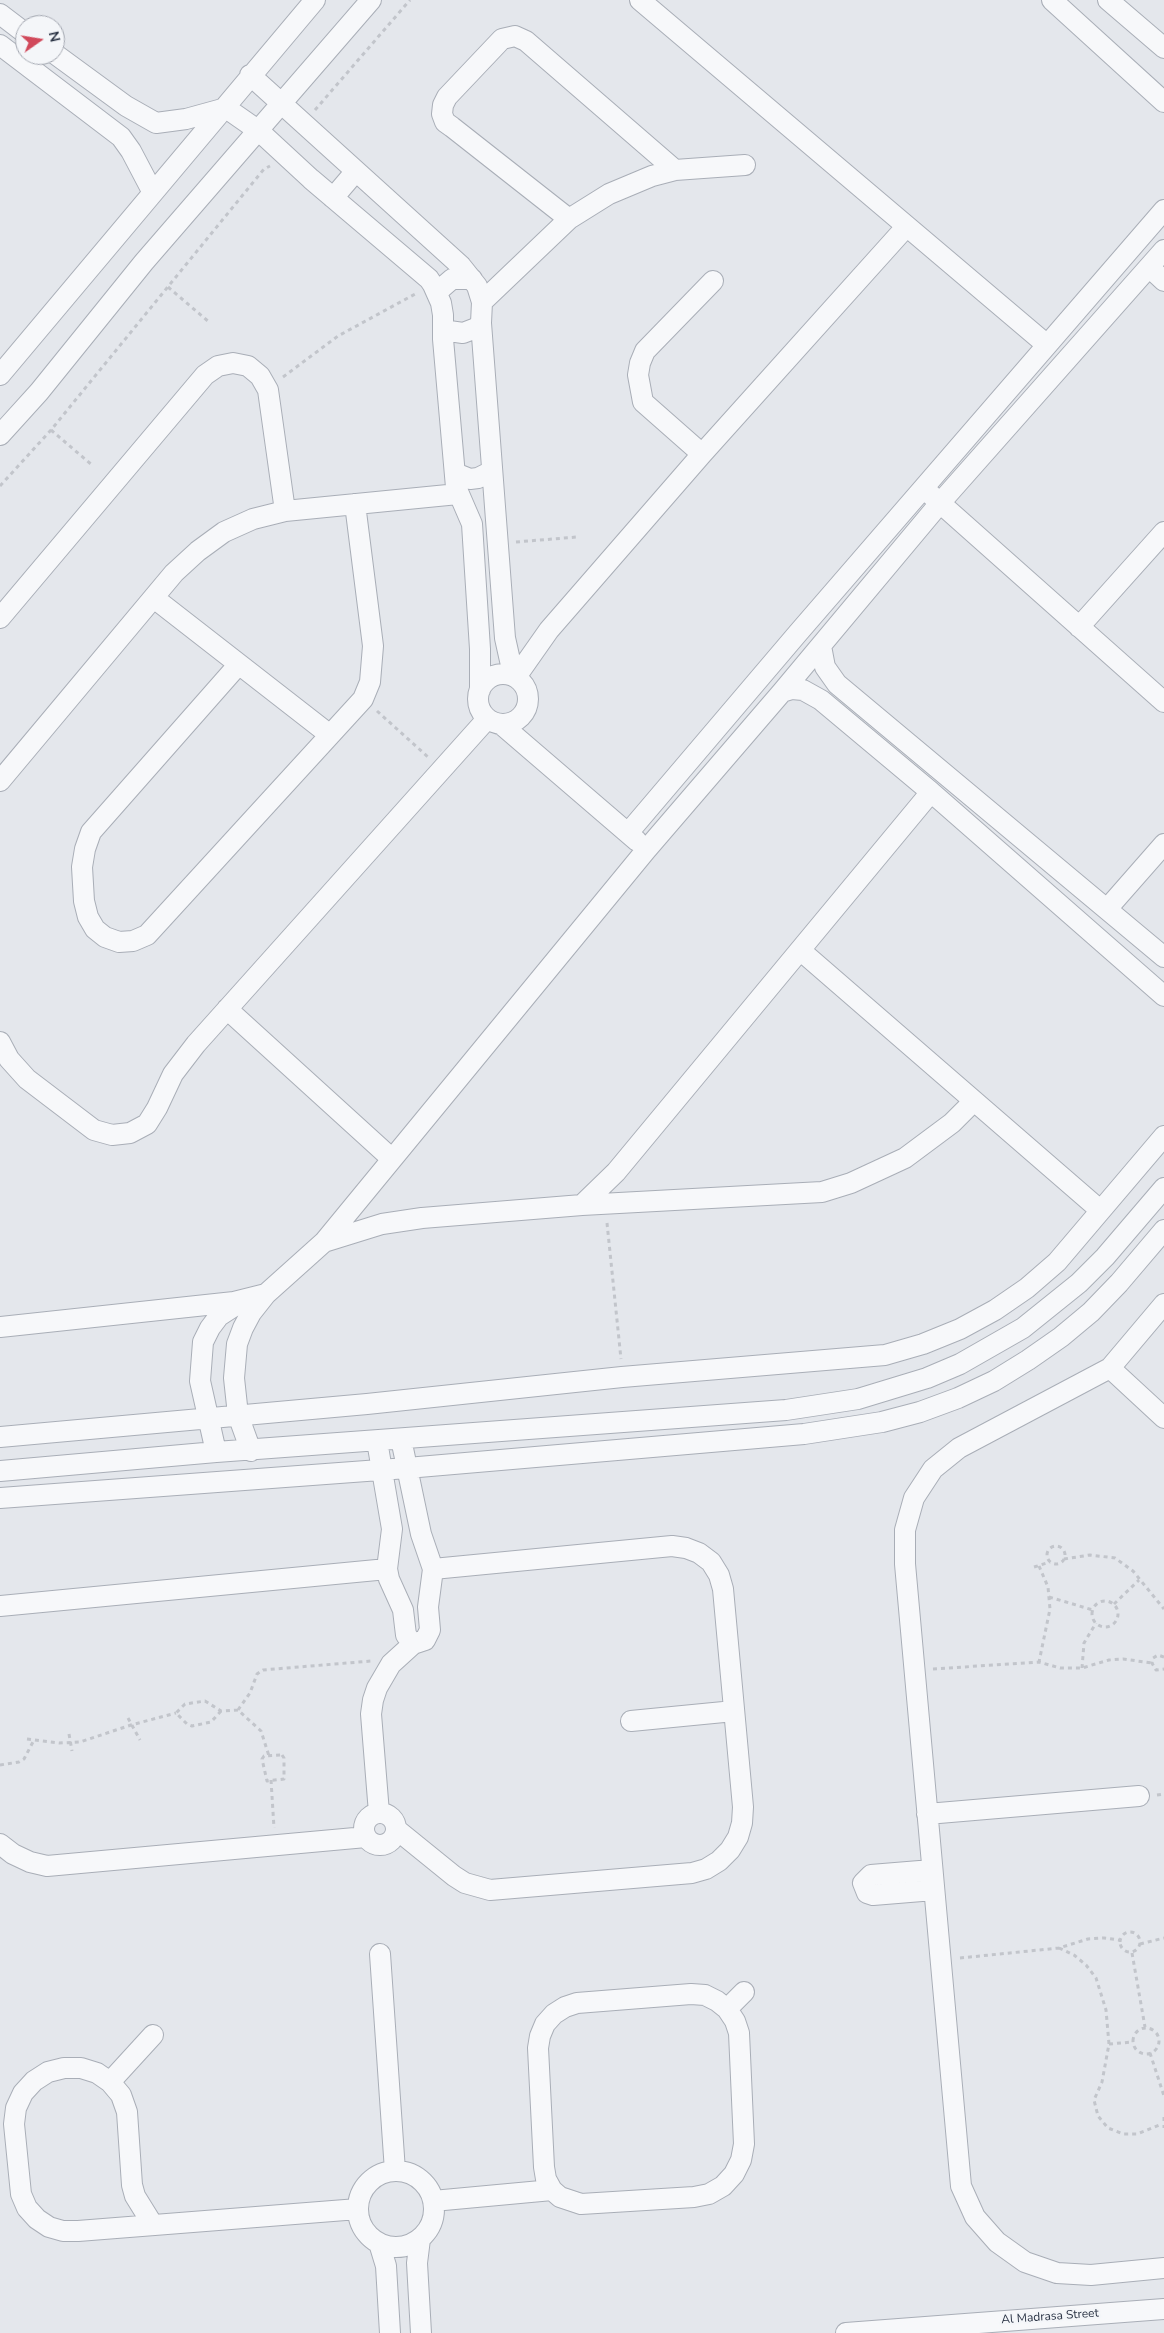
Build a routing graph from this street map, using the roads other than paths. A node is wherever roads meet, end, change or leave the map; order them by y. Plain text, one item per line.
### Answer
1 (315, 0) edge
2 (371, 0) edge
3 (640, 0) edge
4 (1052, 0) edge
5 (1108, 0) edge
6 (0, 14) edge
7 (15, 25) edge
8 (0, 45) edge
9 (1164, 48) edge
10 (65, 61) edge
11 (250, 75) junction
12 (281, 102) junction
13 (1164, 102) edge
14 (226, 108) junction
15 (259, 131) junction
16 (745, 165) dead end
17 (675, 170) junction
18 (356, 172) junction
19 (152, 191) junction
20 (333, 198) junction
21 (1164, 210) edge
22 (569, 219) junction
23 (906, 227) junction
24 (1164, 250) edge
25 (1149, 268) junction
26 (472, 279) junction
27 (713, 281) dead end
28 (1164, 281) edge
29 (435, 288) junction
30 (482, 302) junction
31 (481, 323) junction
32 (443, 327) junction
33 (1047, 345) junction
34 (0, 375) edge
35 (0, 435) edge
36 (702, 454) junction
37 (492, 470) junction
38 (455, 474) junction
39 (923, 488) junction
40 (458, 494) junction
41 (940, 503) junction
42 (355, 504) junction
43 (908, 506) junction
44 (285, 511) junction
45 (496, 517) junction
46 (926, 521) junction
47 (472, 524) junction
48 (1164, 532) edge
49 (154, 598) junction
50 (0, 618) edge
51 (1079, 627) junction
52 (798, 633) junction
53 (819, 649) junction
54 (239, 664) junction
55 (514, 676) junction
56 (480, 690) junction
57 (782, 692) junction
58 (1164, 702) edge
59 (495, 722) junction
60 (330, 735) junction
61 (0, 781) edge
62 (931, 792) junction
63 (628, 833) junction
64 (1164, 844) edge
65 (647, 849) junction
66 (1107, 909) junction
67 (800, 950) junction
68 (1164, 957) edge
69 (1164, 996) edge
70 (226, 1009) junction
71 (0, 1042) edge
72 (973, 1102) junction
73 (1164, 1136) edge
74 (392, 1159) junction
75 (1164, 1188) edge
76 (582, 1205) junction
77 (1100, 1210) junction
78 (1164, 1230) edge
79 (324, 1242) junction
80 (266, 1294) junction
81 (246, 1300) junction
82 (1164, 1304) edge
83 (0, 1326) edge
84 (1110, 1368) junction
85 (238, 1415) junction
86 (1164, 1418) edge
87 (208, 1419) junction
88 (0, 1437) edge
89 (401, 1439) junction
90 (377, 1441) junction
91 (251, 1450) junction
92 (216, 1452) junction
93 (407, 1468) junction
94 (382, 1470) junction
95 (0, 1471) edge
96 (0, 1498) edge
97 (388, 1569) junction
98 (433, 1569) junction
99 (0, 1606) edge
100 (413, 1644) junction
101 (734, 1711) junction
102 (630, 1721) dead end
103 (1139, 1796) dead end
104 (379, 1813) junction
105 (927, 1814) junction
106 (396, 1829) junction
107 (366, 1837) junction
108 (0, 1844) edge
109 (380, 1954) dead end
110 (744, 1992) dead end
111 (727, 2009) junction
112 (153, 2035) dead end
113 (110, 2082) junction
114 (395, 2171) junction
115 (552, 2190) junction
116 (433, 2201) junction
117 (358, 2209) junction
118 (153, 2225) junction
119 (420, 2239) junction
120 (379, 2243) junction
121 (1164, 2268) edge
122 (1164, 2309) edge
123 (993, 2327) edge
124 (936, 2330) edge
125 (390, 2333) edge
126 (421, 2333) edge
127 (846, 2333) edge

1 - 11 street
2 - 12 street
3 - 23 street
4 - 13 street
5 - 9 street
6 - 7 street
8 - 19 street
10 - 14 street
11 - 12 street
11 - 14 street
12 - 15 street
12 - 18 street
14 - 15 street
14 - 19 street
15 - 20 street
15 - 35 street
16 - 17 street
17 - 22 street
17 - 22 street
18 - 20 street
18 - 26 street
19 - 34 street
20 - 29 street
21 - 33 street
22 - 30 street
23 - 33 street
23 - 36 street
24 - 25 street
25 - 28 street
25 - 41 street
26 - 29 street
26 - 30 street
27 - 36 street
29 - 32 street
30 - 31 street
31 - 32 street
31 - 37 street
32 - 38 street
33 - 39 street
36 - 55 street
37 - 38 street
37 - 45 street
38 - 40 street
39 - 41 street
39 - 43 street
40 - 42 street
40 - 47 street
41 - 46 street
41 - 51 street
42 - 44 street
42 - 60 street
43 - 46 street
43 - 52 street
44 - 49 street
44 - 50 street
45 - 47 street
45 - 55 street
46 - 53 street
47 - 56 street
48 - 51 street
49 - 54 street
49 - 61 street
51 - 58 street
52 - 53 street
52 - 63 street
53 - 57 street
53 - 66 street
54 - 60 street
54 - 60 street
55 - 56 street
55 - 59 street
56 - 59 street
57 - 62 street
57 - 65 street
59 - 63 street
59 - 70 street
62 - 67 street
62 - 69 street
63 - 65 street
64 - 66 street
65 - 74 street
66 - 68 street
67 - 72 street
67 - 76 street
70 - 71 street
70 - 74 street
72 - 76 street
72 - 77 street
73 - 77 street
74 - 79 street
75 - 89 street
76 - 79 street
77 - 85 street
78 - 93 street
79 - 80 street
80 - 81 street
80 - 85 street
81 - 83 street
81 - 87 street
82 - 84 street
84 - 86 street
84 - 105 street
85 - 87 street
85 - 91 street
87 - 88 street
87 - 92 street
89 - 90 street
89 - 93 street
90 - 91 street
90 - 94 street
91 - 92 street
92 - 95 street
93 - 94 street
93 - 98 street
94 - 96 street
94 - 97 street
97 - 99 street
97 - 100 street
98 - 100 street
98 - 101 street
100 - 104 street
101 - 102 street
101 - 106 street
103 - 105 street
104 - 106 street
104 - 107 street
105 - 121 street
106 - 107 street
107 - 108 street
109 - 114 street
110 - 111 street
111 - 115 street
111 - 115 street
112 - 113 street
113 - 118 street
113 - 118 street
114 - 116 street
114 - 117 street
115 - 116 street
116 - 119 street
117 - 118 street
117 - 120 street
119 - 120 street
119 - 126 street
120 - 125 street
122 - 123 street, Al Madrasa Street
123 - 124 street, Al Madrasa Street
124 - 127 street, Al Madrasa Street

